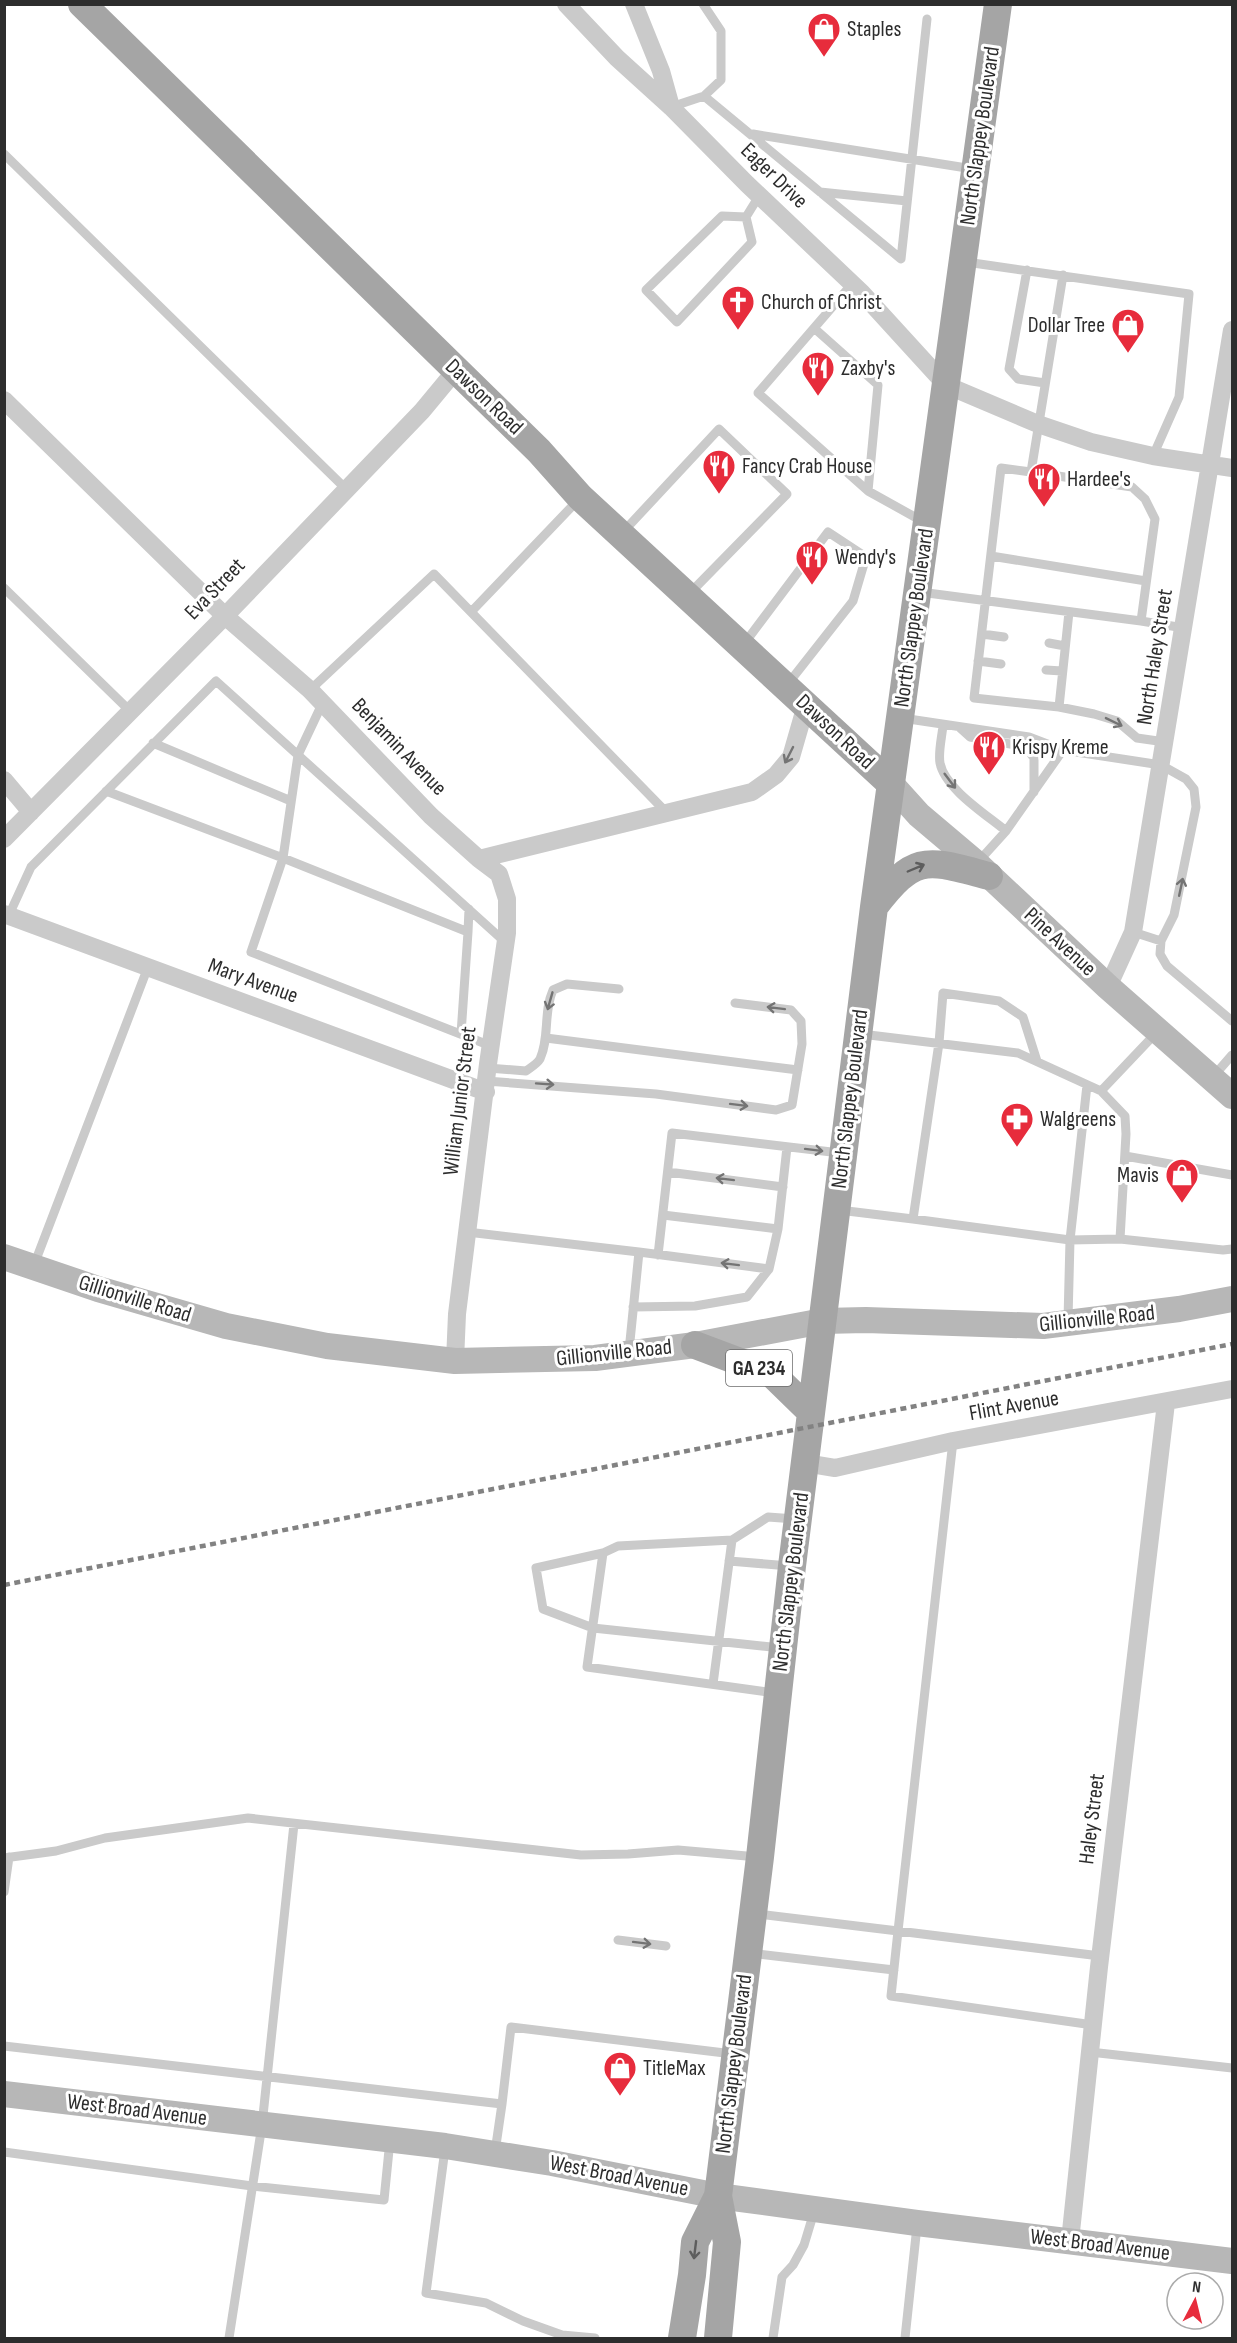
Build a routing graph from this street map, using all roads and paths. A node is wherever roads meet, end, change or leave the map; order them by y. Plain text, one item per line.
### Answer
1 (82, 4) edge
2 (566, 4) edge
3 (634, 4) edge
4 (703, 4) edge
5 (998, 4) edge
6 (927, 19) dead end
7 (704, 96) junction
8 (671, 107) junction
9 (750, 134) junction
10 (4, 154) edge
11 (912, 158) junction
12 (976, 170) junction
13 (820, 192) junction
14 (759, 196) junction
15 (907, 201) junction
16 (746, 217) junction
17 (963, 261) junction
18 (1027, 270) junction
19 (1063, 276) junction
20 (852, 284) junction
21 (814, 328) junction
22 (1233, 330) edge
23 (456, 370) junction
24 (1045, 383) junction
25 (946, 385) junction
26 (4, 400) edge
27 (1038, 424) junction
28 (1153, 456) junction
29 (1211, 465) junction
30 (1233, 468) edge
31 (1031, 472) junction
32 (346, 489) junction
33 (868, 491) junction
34 (580, 497) junction
35 (927, 524) junction
36 (621, 533) junction
37 (991, 556) junction
38 (1146, 581) junction
39 (4, 588) edge
40 (917, 592) junction
41 (688, 595) junction
42 (986, 601) junction
43 (471, 612) junction
44 (1069, 612) junction
45 (225, 616) junction
46 (1141, 621) junction
47 (1184, 628) junction
48 (982, 634) junction
49 (1004, 637) dead end
50 (1049, 643) dead end
51 (743, 646) junction
52 (1065, 646) junction
53 (978, 661) junction
54 (1001, 664) dead end
55 (1046, 670) dead end
56 (1062, 671) junction
57 (317, 696) junction
58 (796, 696) junction
59 (1059, 707) junction
60 (130, 711) junction
61 (899, 718) junction
62 (943, 725) junction
63 (960, 728) junction
64 (1165, 742) junction
65 (153, 743) junction
66 (1063, 750) junction
67 (298, 755) junction
68 (1161, 765) junction
69 (4, 780) edge
70 (891, 784) junction
71 (106, 791) junction
72 (1034, 792) junction
73 (291, 801) junction
74 (31, 812) junction
75 (667, 813) junction
76 (1006, 831) junction
77 (4, 839) edge
78 (283, 858) junction
79 (479, 859) junction
80 (983, 870) junction
81 (874, 907) junction
82 (469, 909) junction
83 (7, 914) edge
84 (468, 932) junction
85 (1134, 932) junction
86 (1161, 941) junction
87 (505, 942) junction
88 (148, 967) junction
89 (1108, 987) junction
90 (619, 989) dead end
91 (735, 1003) dead end
92 (1233, 1021) edge
93 (1158, 1031) junction
94 (461, 1034) junction
95 (859, 1034) junction
96 (546, 1038) junction
97 (939, 1044) junction
98 (491, 1046) junction
99 (1233, 1055) edge
100 (1037, 1061) junction
101 (798, 1070) junction
102 (1212, 1078) junction
103 (486, 1080) junction
104 (1087, 1085) junction
105 (1101, 1091) junction
106 (1233, 1096) edge
107 (787, 1147) junction
108 (843, 1154) junction
109 (1125, 1156) junction
110 (668, 1172) junction
111 (1233, 1175) edge
112 (783, 1186) junction
113 (836, 1209) junction
114 (663, 1215) junction
115 (913, 1219) junction
116 (778, 1229) junction
117 (467, 1233) junction
118 (1120, 1239) junction
119 (1070, 1240) junction
120 (1233, 1249) edge
121 (639, 1252) junction
122 (658, 1255) junction
123 (4, 1257) edge
124 (33, 1267) junction
125 (769, 1269) junction
126 (1233, 1299) edge
127 (633, 1307) junction
128 (823, 1321) junction
129 (1068, 1323) junction
130 (695, 1345) junction
131 (628, 1354) junction
132 (455, 1361) junction
133 (1233, 1389) edge
134 (1166, 1403) junction
135 (811, 1412) junction
136 (953, 1441) junction
137 (805, 1463) junction
138 (798, 1520) junction
139 (732, 1540) junction
140 (603, 1552) junction
141 (729, 1561) junction
142 (792, 1566) junction
143 (593, 1628) junction
144 (719, 1641) junction
145 (783, 1648) junction
146 (713, 1684) junction
147 (778, 1693) junction
148 (294, 1824) junction
149 (760, 1857) junction
150 (7, 1858) edge
151 (4, 1892) edge
152 (752, 1914) junction
153 (898, 1931) junction
154 (618, 1940) dead end
155 (666, 1946) dead end
156 (747, 1952) junction
157 (1100, 1956) junction
158 (894, 1970) junction
159 (1093, 2025) junction
160 (4, 2046) edge
161 (1090, 2052) junction
162 (735, 2055) junction
163 (1233, 2068) edge
164 (268, 2076) junction
165 (4, 2094) edge
166 (502, 2104) junction
167 (262, 2125) junction
168 (390, 2140) junction
169 (445, 2146) junction
170 (4, 2152) edge
171 (495, 2154) junction
172 (252, 2186) junction
173 (717, 2196) junction
174 (815, 2210) junction
175 (917, 2223) junction
176 (1070, 2241) junction
177 (1233, 2260) edge
178 (229, 2338) edge
179 (595, 2338) edge
180 (682, 2338) edge
181 (718, 2338) edge
182 (773, 2338) edge
183 (904, 2338) edge

1 - 23 main road, Dawson Road
2 - 8 street, Eager Drive
3 - 8 street
4 - 7 lane
5 - 12 main road, North Slappey Boulevard
6 - 11 lane
7 - 8 lane
7 - 9 lane
8 - 14 street, Eager Drive
9 - 11 lane
9 - 13 lane
10 - 32 lane
11 - 12 lane
11 - 15 lane
12 - 17 main road, North Slappey Boulevard
13 - 15 lane
13 - 15 lane
14 - 16 lane
14 - 20 street, Eager Drive
16 - 16 lane
17 - 18 lane
17 - 25 main road, North Slappey Boulevard
18 - 19 lane
18 - 24 lane
19 - 24 lane
19 - 28 lane
20 - 21 lane
20 - 25 street, Eager Drive
21 - 33 lane
21 - 33 lane
22 - 29 street, North Haley Street
23 - 32 street, Eva Street
23 - 34 main road, Dawson Road
24 - 27 lane
25 - 27 street
25 - 35 main road, North Slappey Boulevard
26 - 45 street, Benjamin Avenue
27 - 28 street
27 - 31 lane
28 - 29 street
29 - 30 street
29 - 47 street, North Haley Street
31 - 37 lane
31 - 38 lane
32 - 45 street, Eva Street
33 - 35 lane
34 - 36 main road, Dawson Road
34 - 43 lane
35 - 40 main road, North Slappey Boulevard
36 - 41 main road, Dawson Road
36 - 41 lane
37 - 38 lane
37 - 42 lane
38 - 46 lane
39 - 60 lane
40 - 42 lane
40 - 61 main road, North Slappey Boulevard
41 - 51 main road, Dawson Road
42 - 44 lane
42 - 48 lane
43 - 57 lane
43 - 75 lane
44 - 46 lane
44 - 52 lane
45 - 57 street, Benjamin Avenue
45 - 60 street, Eva Street
46 - 47 lane
47 - 64 street, North Haley Street
48 - 49 lane
48 - 53 lane
50 - 52 lane
51 - 58 main road, Dawson Road
51 - 58 lane
52 - 56 lane
53 - 54 lane
53 - 59 lane
55 - 56 lane
56 - 59 lane
57 - 67 lane
57 - 79 street, Benjamin Avenue
58 - 70 main road, Dawson Road
58 -> 75 street
59 -> 64 lane
60 - 74 street, Eva Street
61 - 62 lane
61 - 70 main road, North Slappey Boulevard
62 - 63 lane
62 -> 76 lane
63 - 66 lane
63 - 72 lane
64 - 68 street, North Haley Street
65 - 67 lane
65 - 71 lane
65 - 73 lane
66 - 68 lane
66 - 72 lane
67 - 73 lane
67 - 82 lane
68 - 85 street, North Haley Street
86 -> 68 lane
69 - 74 street
70 - 80 main road, Pine Avenue
70 - 81 main road, North Slappey Boulevard
71 - 78 lane
71 - 83 lane
72 - 76 lane
73 - 78 lane
74 - 77 street, Eva Street
75 - 79 street
76 - 80 lane
78 - 84 lane
78 - 94 lane
79 - 87 street, William Junior Street
81 -> 80 main road
80 - 89 main road, Pine Avenue
81 - 95 main road, North Slappey Boulevard
82 - 84 lane
82 - 87 lane
83 - 88 street, Mary Avenue
84 - 94 lane
85 - 86 lane
85 - 89 street, North Haley Street
86 - 92 lane
87 - 98 street, William Junior Street
88 - 103 street, Mary Avenue
88 - 124 lane
89 - 93 main road, Pine Avenue
90 -> 96 lane
101 -> 91 lane
93 - 102 main road, Pine Avenue
93 - 105 lane
94 - 98 lane
95 - 97 lane
95 - 108 main road, North Slappey Boulevard
96 - 101 lane
96 - 103 lane
97 - 100 lane
97 - 100 lane
97 - 115 lane
98 - 103 street, William Junior Street
99 - 102 lane
100 - 104 lane
103 -> 101 lane
102 - 106 main road, Pine Avenue
103 - 117 street, William Junior Street
104 - 105 lane
104 - 119 lane
105 - 109 lane
107 -> 108 lane
107 - 110 lane
107 - 112 lane
108 - 113 main road, North Slappey Boulevard
109 - 111 lane
109 - 118 lane
112 -> 110 lane
110 - 114 lane
112 - 116 lane
113 - 115 lane
113 - 128 main road, North Slappey Boulevard
114 - 116 lane
114 - 122 lane
115 - 119 lane
116 - 125 lane
117 - 121 lane
117 - 132 street, William Junior Street
118 - 119 lane
118 - 120 lane
119 - 129 lane
121 - 122 lane
121 - 127 lane
125 -> 122 lane
123 - 124 main road, Gillionville Road / GA 234
124 - 132 main road, Gillionville Road / GA 234
125 - 127 lane
126 - 129 main road, Gillionville Road
127 - 131 lane
128 - 129 main road, Gillionville Road
128 - 130 main road, Gillionville Road / GA 234
128 - 135 main road, North Slappey Boulevard
130 - 131 main road, Gillionville Road / GA 234
130 - 135 main road, GA 234
131 - 132 main road, Gillionville Road / GA 234
133 - 134 street, Flint Avenue
134 - 136 street, Flint Avenue
134 - 157 street, Haley Street
135 - 137 main road, North Slappey Boulevard
136 - 137 street, Flint Avenue
136 - 153 lane
137 - 138 main road, North Slappey Boulevard
138 - 139 lane
138 - 142 main road, North Slappey Boulevard
139 - 140 lane
139 - 141 lane
140 - 143 lane
140 - 143 lane
141 - 142 lane
141 - 144 lane
142 - 145 main road, North Slappey Boulevard
143 - 144 lane
143 - 146 lane
144 - 145 lane
144 - 146 lane
145 - 147 main road, North Slappey Boulevard
146 - 147 lane
147 - 149 main road, North Slappey Boulevard
148 - 149 lane
148 - 150 lane
148 - 164 lane
149 - 152 main road, North Slappey Boulevard
150 - 151 lane
152 - 153 lane
152 - 156 main road, North Slappey Boulevard
153 - 157 lane
153 - 158 lane
154 -> 155 lane
156 - 158 lane
156 - 162 main road, North Slappey Boulevard
157 - 159 street, Haley Street
158 - 159 lane
159 - 161 street, Haley Street
160 - 164 lane
161 - 163 lane
161 - 176 street, Haley Street
162 - 166 lane
162 - 173 main road, North Slappey Boulevard
164 - 166 lane
164 - 167 lane
165 - 167 main road, West Broad Avenue
166 - 171 lane
167 - 168 main road, West Broad Avenue
167 - 172 lane
168 - 169 main road, West Broad Avenue
168 - 172 lane
169 - 171 main road, West Broad Avenue
169 - 179 lane
170 - 172 lane
171 - 173 main road, West Broad Avenue
172 - 178 lane
173 - 174 main road, West Broad Avenue
173 -> 180 main road, North Slappey Boulevard
173 - 181 main road, North Slappey Boulevard
174 - 175 main road, West Broad Avenue
174 - 182 lane
175 - 176 main road, West Broad Avenue
175 - 183 lane
176 - 177 main road, West Broad Avenue

